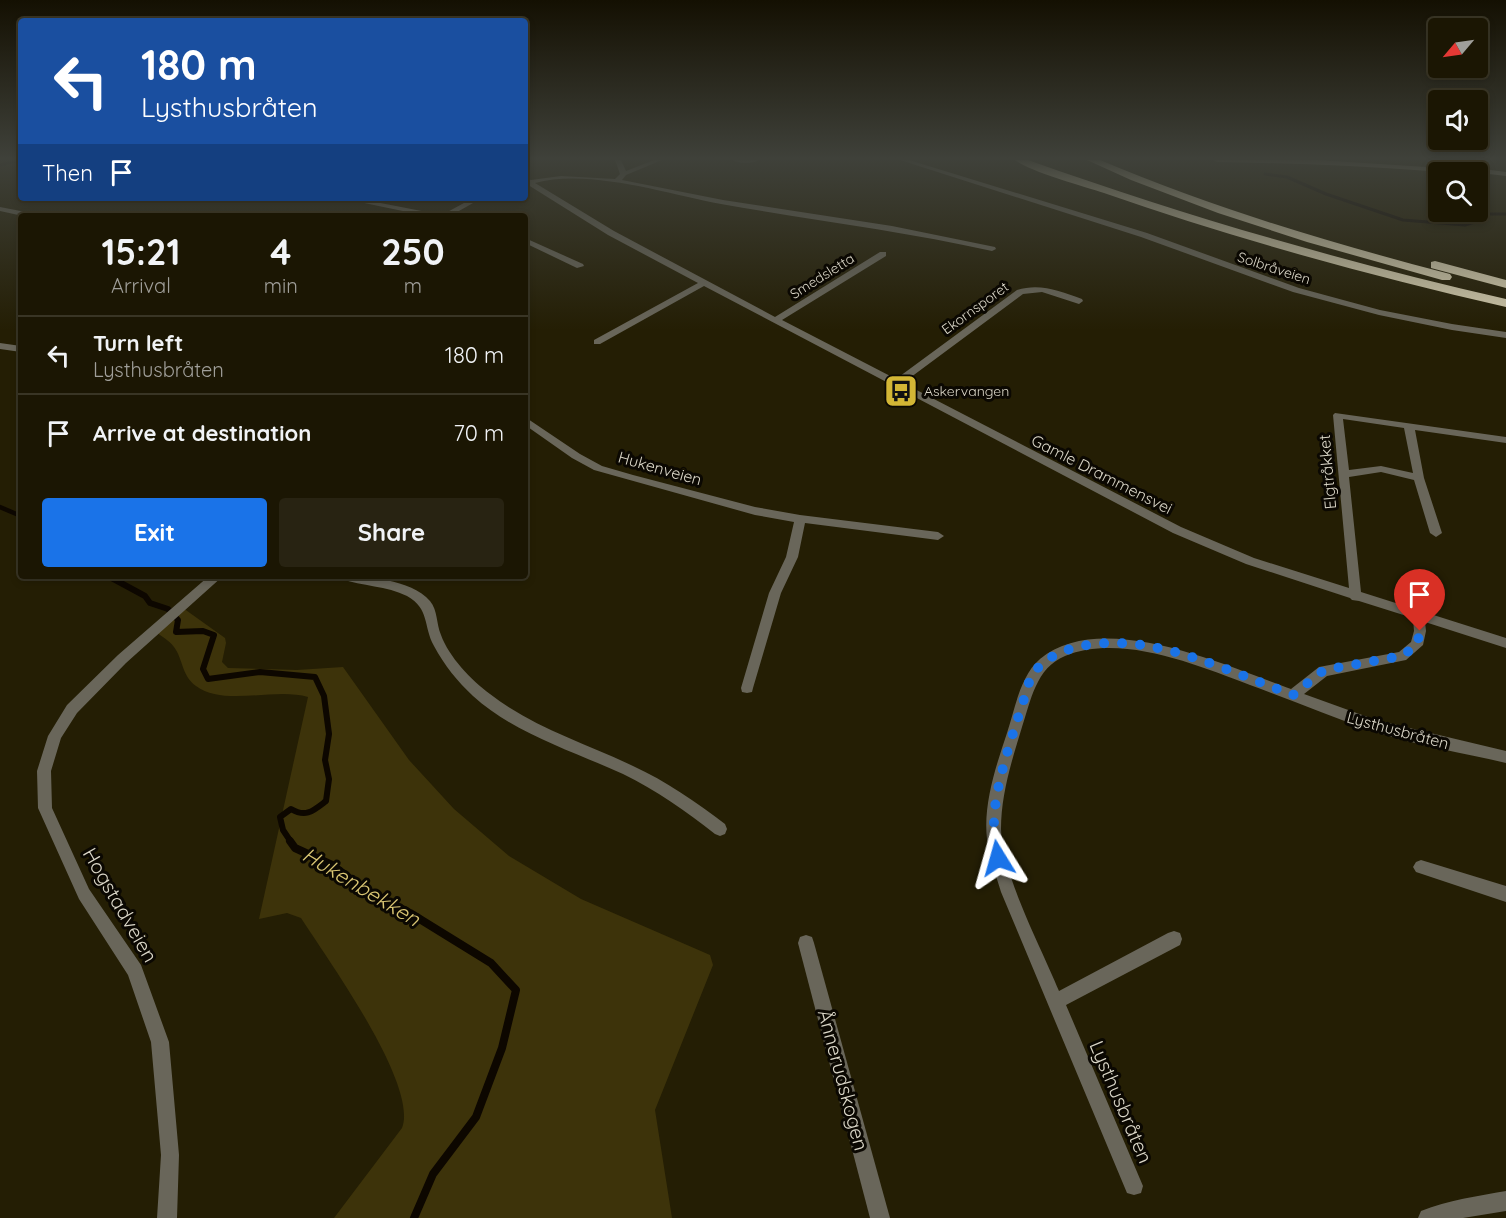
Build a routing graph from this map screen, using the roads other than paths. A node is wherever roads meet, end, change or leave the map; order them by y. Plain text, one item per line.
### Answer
1 (585, 217) edge
2 (818, 217) edge
3 (1086, 217) edge
4 (1191, 217) edge
5 (1243, 217) edge
6 (1272, 217) edge
7 (528, 241) edge
8 (992, 249) dead end
9 (883, 254) dead end
10 (580, 266) dead end
11 (704, 284) junction
12 (1506, 284) edge
13 (1506, 293) edge
14 (1079, 302) dead end
15 (1506, 303) edge
16 (776, 320) junction
17 (1506, 335) edge
18 (597, 342) dead end
19 (0, 346) edge
20 (18, 349) edge
21 (896, 384) junction
22 (528, 422) edge
23 (1409, 426) junction
24 (1506, 440) edge
25 (1344, 474) junction
26 (1419, 478) junction
27 (800, 519) junction
28 (1436, 533) dead end
29 (938, 536) dead end
30 (214, 579) edge
31 (354, 579) edge
32 (1356, 597) junction
33 (1419, 616) junction
34 (1506, 643) edge
35 (747, 688) dead end
36 (1293, 695) junction
37 (1506, 757) edge
38 (720, 829) dead end
39 (1421, 867) dead end
40 (1506, 894) edge
41 (1174, 939) dead end
42 (806, 943) dead end
43 (1055, 1002) junction
44 (1134, 1186) dead end
45 (1506, 1201) edge
46 (167, 1218) edge
47 (880, 1218) edge
48 (1428, 1218) edge

1 - 11 street, Gamle Drammensvei
2 - 8 street
3 - 17 street, Solbråveien
4 - 15 highway
5 - 13 highway
6 - 12 highway
7 - 10 street
9 - 16 street, Smedsletta
11 - 16 street, Gamle Drammensvei
11 - 18 street
14 - 21 street, Ekornsporet
16 - 21 street, Gamle Drammensvei
19 - 20 street
21 - 32 street, Gamle Drammensvei
22 - 27 street, Hukenveien
23 - 24 street, Elgtråkket
23 - 25 street, Elgtråkket
23 - 26 street
25 - 26 street
25 - 32 street, Elgtråkket
26 - 28 street
27 - 29 street, Hukenveien
27 - 35 street
30 - 46 street, Hogstadveien
31 - 38 street
32 - 33 street, Gamle Drammensvei
33 - 34 street, Gamle Drammensvei
33 - 36 street
36 - 37 street, Lysthusbråten
36 - 43 street, Lysthusbråten
39 - 40 street
41 - 43 street
42 - 47 street, Ånnerudskogen
43 - 44 street, Lysthusbråten
45 - 48 street

